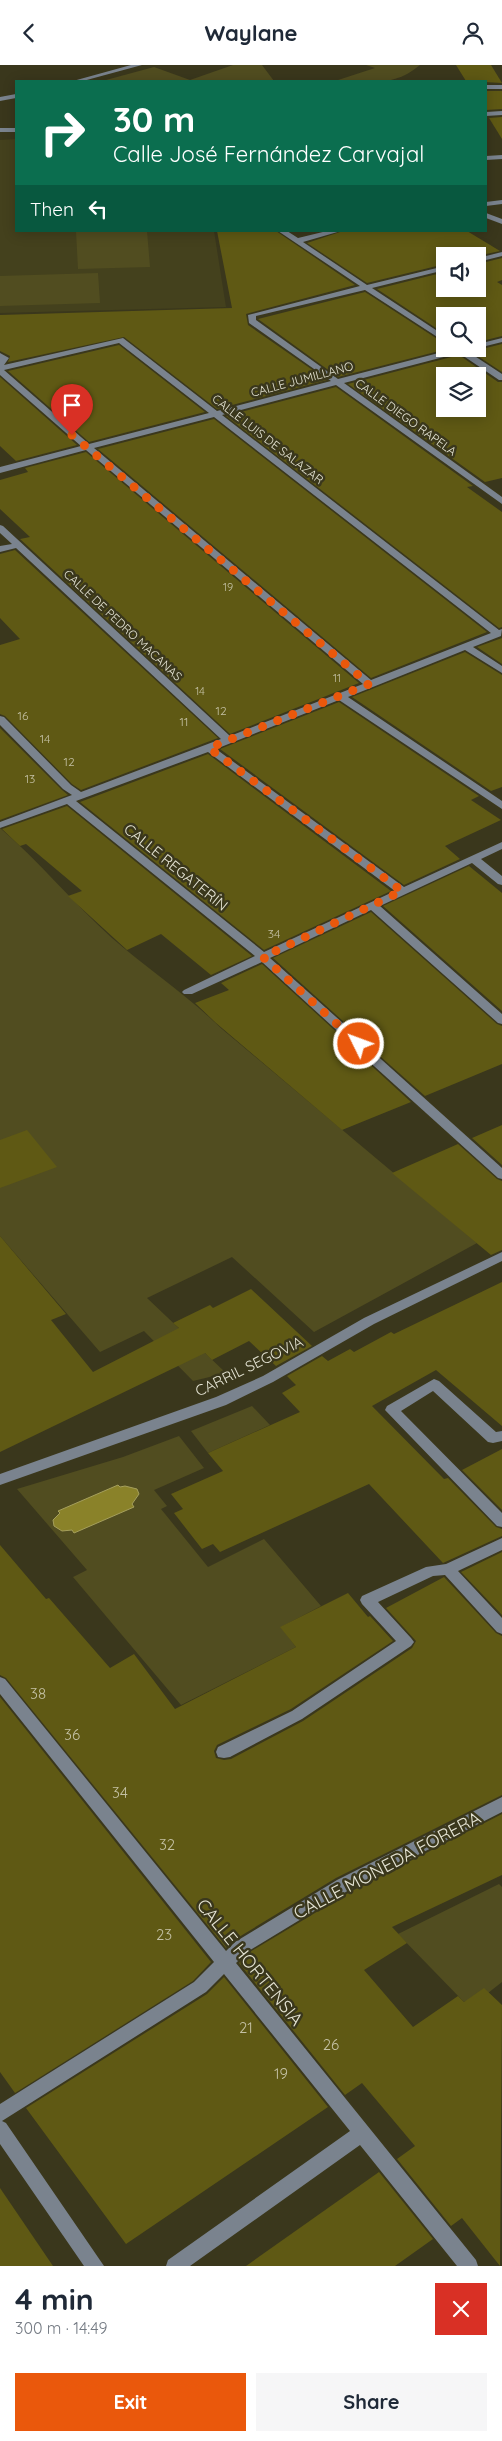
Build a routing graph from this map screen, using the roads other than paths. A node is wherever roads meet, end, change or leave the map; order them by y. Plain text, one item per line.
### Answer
1 (139, 65) edge
2 (80, 80) edge
3 (487, 87) edge
4 (502, 87) edge
5 (15, 95) edge
6 (0, 99) edge
7 (502, 113) edge
8 (487, 114) edge
9 (0, 130) edge
10 (15, 130) edge
11 (502, 157) edge
12 (487, 158) edge
13 (502, 202) edge
14 (487, 204) edge
15 (487, 215) edge
16 (502, 222) edge
17 (283, 232) edge
18 (333, 232) edge
19 (296, 241) junction
20 (502, 254) edge
21 (486, 258) edge
22 (436, 269) edge
23 (363, 287) junction
24 (436, 334) edge
25 (502, 340) edge
26 (486, 344) edge
27 (0, 355) edge
28 (436, 356) edge
29 (472, 357) edge
30 (0, 368) edge
31 (502, 378) edge
32 (336, 382) junction
33 (217, 414) junction
34 (87, 447) junction
35 (0, 470) edge
36 (502, 501) edge
37 (0, 528) edge
38 (18, 545) junction
39 (0, 549) edge
40 (500, 633) edge
41 (465, 646) junction
42 (502, 670) edge
43 (369, 684) junction
44 (340, 696) junction
45 (0, 719) edge
46 (228, 741) junction
47 (209, 748) junction
48 (76, 799) junction
49 (502, 806) edge
50 (1, 825) edge
51 (502, 845) edge
52 (473, 858) junction
53 (502, 881) edge
54 (402, 891) junction
55 (372, 905) junction
56 (263, 957) junction
57 (188, 992) dead end
58 (502, 1020) edge
59 (359, 1044) dead end
60 (368, 1054) dead end
61 (502, 1175) edge
62 (502, 1256) edge
63 (502, 1436) edge
64 (0, 1481) edge
65 (502, 1522) edge
66 (502, 1544) edge
67 (448, 1569) junction
68 (502, 1628) edge
69 (0, 1683) edge
70 (224, 1753) dead end
71 (502, 1804) edge
72 (224, 1963) junction
73 (0, 2114) edge
74 (0, 2129) edge
75 (362, 2133) junction
76 (95, 2266) edge
77 (175, 2266) edge
78 (469, 2266) edge

1 - 2 street
3 - 4 street
5 - 6 street
7 - 8 street
9 - 10 street
11 - 12 street
13 - 14 street
15 - 16 street
17 - 19 street
18 - 19 street
19 - 23 street
20 - 21 street
22 - 23 street
23 - 24 street
23 - 32 street, CALLE DIEGO RAPELA
25 - 26 street
27 - 30 street
28 - 32 street, CALLE JUMILLANO
29 - 31 street
30 - 33 street, CALLE LUIS DE SALAZAR
30 - 34 street
32 - 33 street, CALLE JUMILLANO
32 - 36 street, CALLE DIEGO RAPELA
33 - 34 street, CALLE JUMILLANO
33 - 40 street, CALLE LUIS DE SALAZAR
34 - 35 street, CALLE JUMILLANO
34 - 43 street
37 - 38 street, CALLE DE PEDRO MACANAS
38 - 39 street
38 - 46 street, CALLE DE PEDRO MACANAS
40 - 41 street
41 - 42 street
41 - 43 street
43 - 44 street
44 - 46 street
44 - 49 street
45 - 48 street, CALLE REGATERÍN
46 - 47 street
47 - 48 street
47 - 54 street
48 - 50 street
48 - 56 street, CALLE REGATERÍN
51 - 52 street
52 - 53 street
52 - 54 street
54 - 55 street
55 - 56 street
55 - 58 street
56 - 57 street
56 - 59 street, CALLE REGATERÍN
60 - 61 street
62 - 64 street, CARRIL SEGOVIA
63 - 65 street
66 - 67 street
67 - 68 street
67 - 70 street
69 - 72 street, CALLE HORTENSIA
71 - 72 street, CALLE MONEDA FORERA
72 - 73 street, CALLE MONEDA FORERA
72 - 75 street, CALLE HORTENSIA
74 - 76 street
75 - 77 street
75 - 78 street, CALLE HORTENSIA

